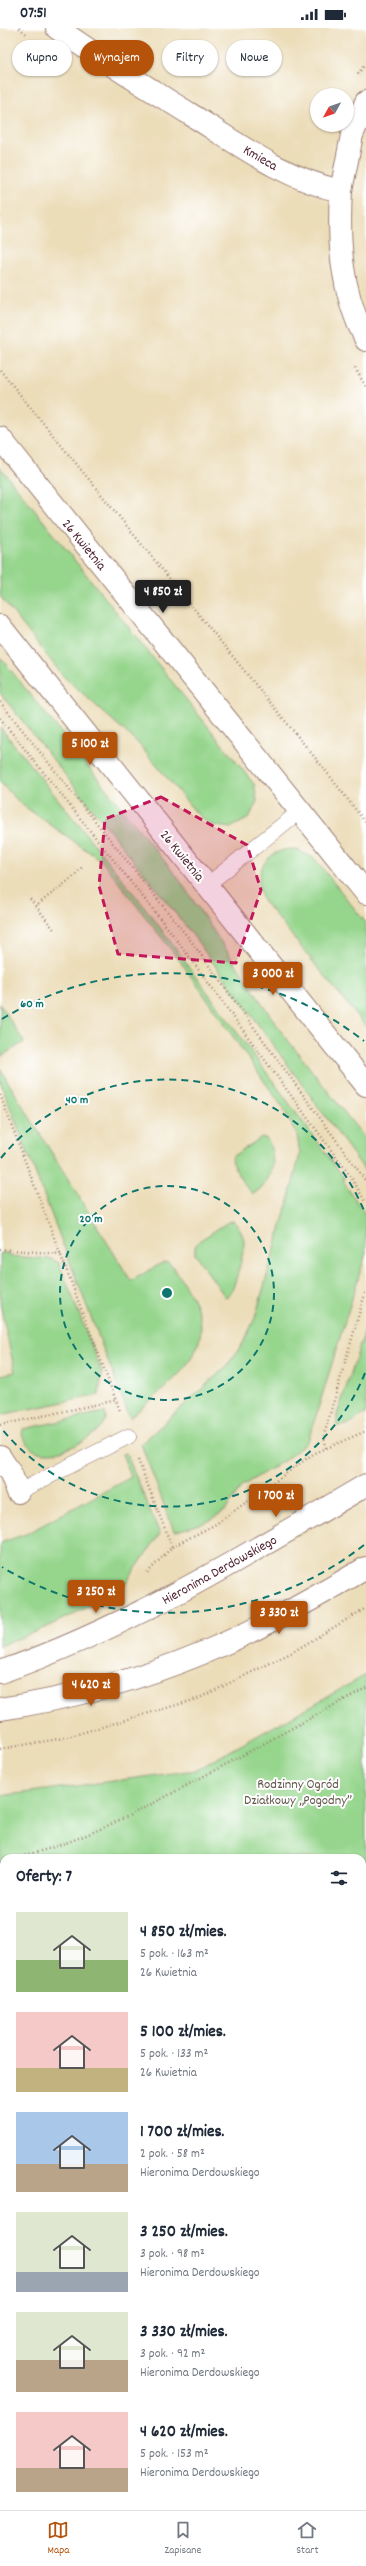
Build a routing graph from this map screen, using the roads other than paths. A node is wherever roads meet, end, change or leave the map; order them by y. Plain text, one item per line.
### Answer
1 (57, 28) edge
2 (366, 102) edge
3 (341, 191) junction
4 (366, 340) edge
5 (0, 438) edge
6 (0, 626) edge
7 (300, 811) junction
8 (207, 885) junction
9 (366, 893) edge
10 (366, 1085) edge
11 (129, 1436) road end
12 (0, 1456) edge
13 (366, 1485) edge
14 (18, 1492) joint
15 (366, 1568) edge
16 (0, 1672) edge
17 (0, 1709) edge

1 - 3 street, Kmieca
2 - 3 street
3 - 4 street
5 - 7 street, 26 Kwietnia
6 - 8 street, 26 Kwietnia
7 - 8 lane
7 - 9 street, 26 Kwietnia
8 - 10 street, 26 Kwietnia
11 - 14 lane
12 - 14 street
13 - 16 street, Hieronima Derdowskiego
15 - 17 street

